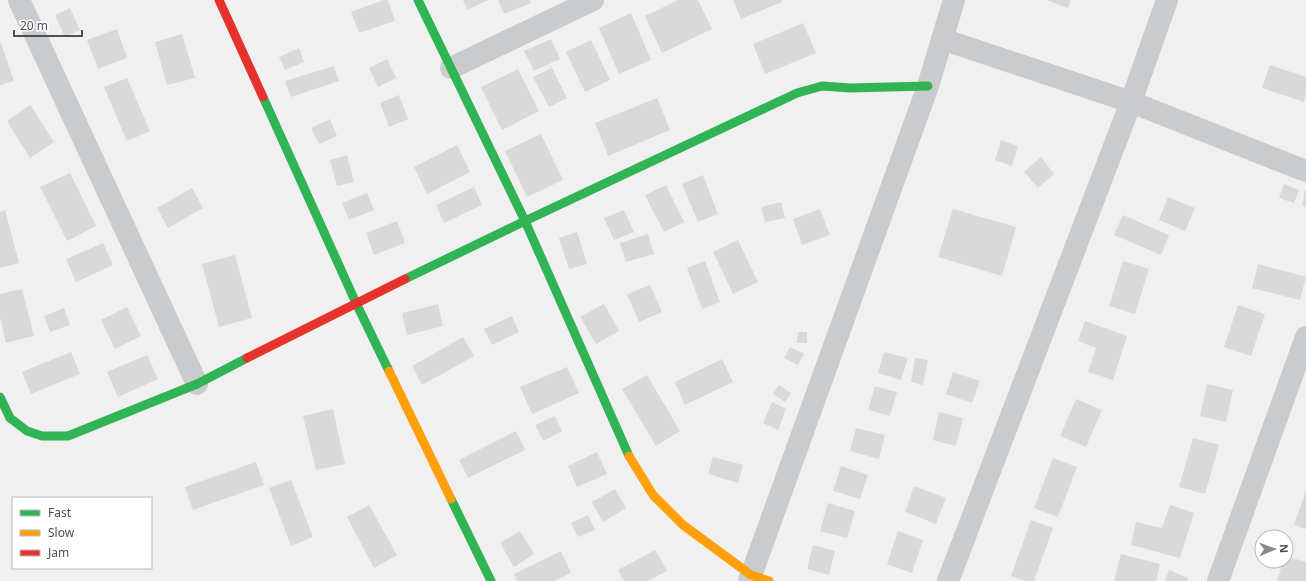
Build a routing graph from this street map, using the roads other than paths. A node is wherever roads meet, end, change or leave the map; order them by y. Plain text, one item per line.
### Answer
1 (19, 0) edge
2 (219, 0) edge
3 (418, 0) edge
4 (593, 0) edge
5 (954, 0) edge
6 (1167, 0) edge
7 (942, 39) junction
8 (451, 68) junction
9 (928, 86) junction
10 (1131, 102) junction
11 (1306, 171) edge
12 (525, 221) junction
13 (356, 302) junction
14 (1306, 337) edge
15 (197, 384) junction
16 (0, 397) edge
17 (757, 579) edge
18 (491, 581) edge
19 (948, 581) edge
20 (1218, 581) edge

1 - 15 street
2 - 13 street
3 - 8 street
4 - 8 street
5 - 7 street
6 - 10 street
7 - 9 street
7 - 10 street
8 - 12 street
9 - 12 street
9 - 17 street
10 - 11 street
10 - 19 street
12 - 13 street
12 - 17 street
13 - 15 street
13 - 18 street
14 - 20 street
15 - 16 street

